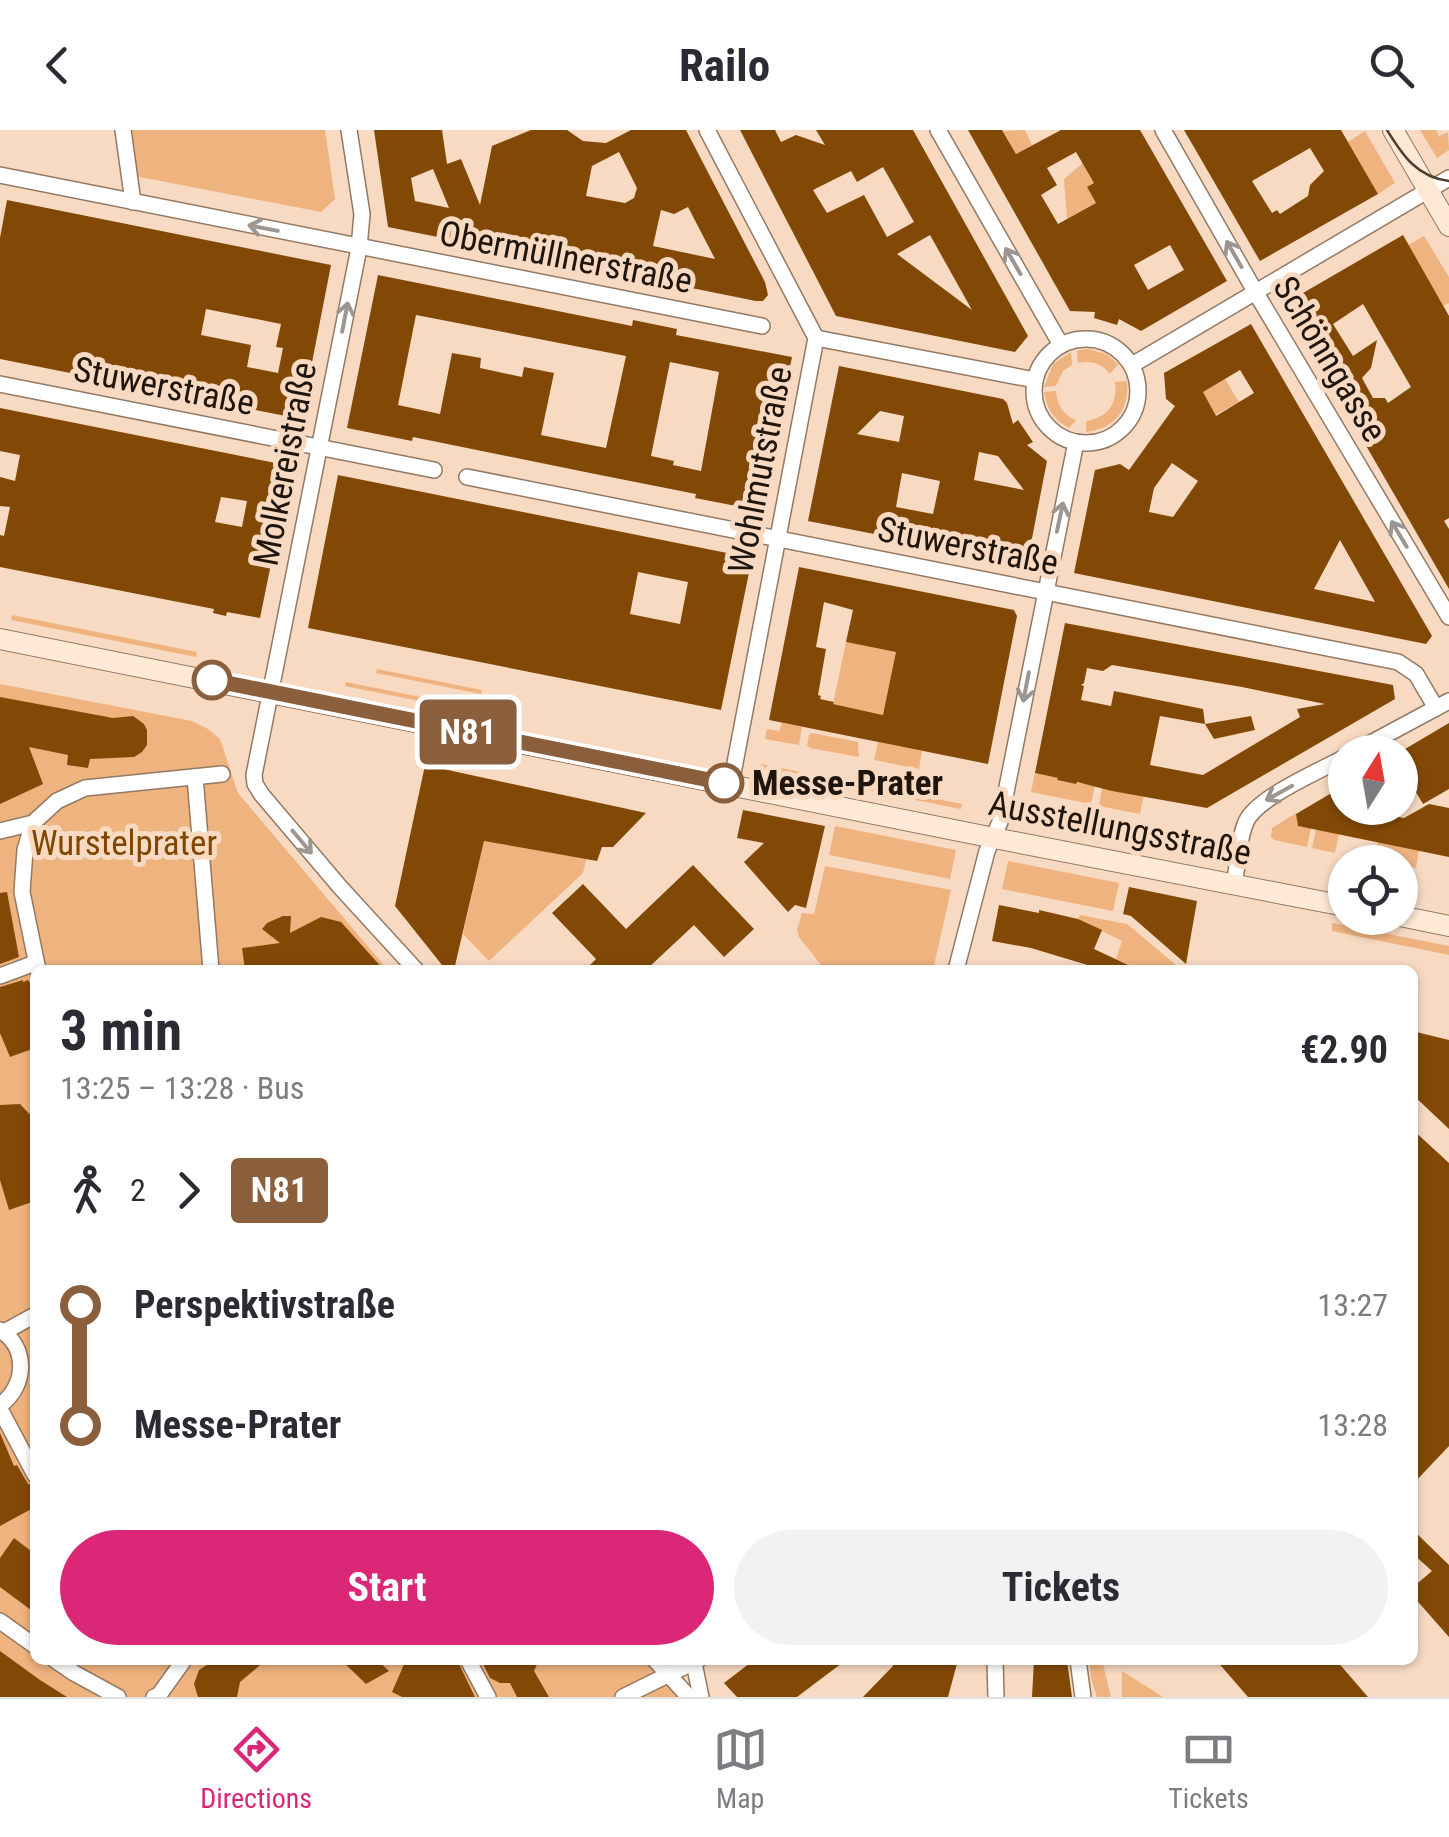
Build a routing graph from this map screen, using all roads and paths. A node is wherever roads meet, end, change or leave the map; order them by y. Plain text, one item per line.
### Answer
1 (122, 130) edge
2 (349, 130) edge
3 (707, 130) edge
4 (938, 130) edge
5 (1163, 130) edge
6 (1393, 130) edge
7 (0, 175) edge
8 (1449, 178) edge
9 (1428, 190) junction
10 (133, 202) junction
11 (1449, 226) edge
12 (358, 248) junction
13 (1256, 293) junction
14 (762, 326) dead end
15 (816, 338) junction
16 (1061, 345) junction
17 (1132, 365) junction
18 (1035, 380) junction
19 (0, 384) edge
20 (1076, 442) junction
21 (320, 447) junction
22 (434, 470) dead end
23 (467, 477) dead end
24 (777, 540) junction
25 (1045, 592) junction
26 (1449, 618) edge
27 (0, 639) edge
28 (270, 692) junction
29 (1442, 704) edge
30 (1385, 735) edge
31 (1328, 767) edge
32 (222, 774) dead end
33 (195, 776) junction
34 (731, 784) junction
35 (33, 823) junction
36 (0, 831) edge
37 (994, 838) junction
38 (1234, 884) junction
39 (1328, 903) edge
40 (1418, 920) edge
41 (1449, 926) edge
42 (37, 965) edge
43 (210, 965) edge
44 (411, 965) edge
45 (957, 965) edge
46 (30, 968) edge
47 (0, 976) edge
48 (30, 1317) edge
49 (2, 1331) edge
50 (0, 1407) edge
51 (30, 1465) edge
52 (0, 1622) edge
53 (30, 1643) edge
54 (62, 1665) edge
55 (180, 1665) edge
56 (471, 1665) edge
57 (660, 1665) edge
58 (689, 1665) edge
59 (697, 1665) edge
60 (996, 1665) edge
61 (1079, 1665) edge
62 (668, 1674) junction
63 (118, 1697) edge
64 (154, 1697) edge
65 (488, 1697) edge
66 (623, 1697) edge
67 (689, 1697) edge
68 (702, 1697) edge
69 (996, 1697) edge
70 (1084, 1697) edge

1 - 10 street
2 - 12 street, Molkereistraße
3 - 15 street, Wohlmutstraße
16 -> 4 street
13 -> 5 street, Schönngasse
6 - 9 main road
7 - 10 street, Obermüllnerstraße
8 - 9 street
9 - 11 main road
9 - 13 street
12 -> 10 street, Obermüllnerstraße
12 - 14 street, Obermüllnerstraße
21 -> 12 street, Molkereistraße
13 - 17 street
26 -> 13 street, Schönngasse
15 - 18 street
15 - 24 street, Wohlmutstraße
16 - 17 street
16 - 18 street
17 - 20 street
18 - 20 street
19 - 21 street, Stuwerstraße
25 -> 20 street
21 - 22 street, Stuwerstraße
21 - 28 street, Molkereistraße
23 - 24 street, Stuwerstraße
24 - 25 street, Stuwerstraße
24 - 34 street, Wohlmutstraße
25 - 29 street, Stuwerstraße
25 -> 37 street
27 - 28 main road, Ausstellungsstraße
28 - 34 main road, Ausstellungsstraße
28 -> 44 street, Molkereistraße
29 - 30 street
31 -> 38 street
32 - 33 street
33 - 35 street
33 - 43 street
34 - 37 main road, Ausstellungsstraße
35 - 36 street
35 - 42 street
37 - 38 main road, Ausstellungsstraße
37 - 45 street
38 - 39 main road, Ausstellungsstraße
40 - 41 main road
46 - 47 street
48 - 49 street
49 - 50 street
50 - 51 street
52 - 53 street
54 - 63 street
55 - 64 street
56 - 65 street
57 - 62 street
58 - 62 street
59 - 68 street
60 - 69 street
61 - 70 street
62 - 66 street
62 - 67 street

